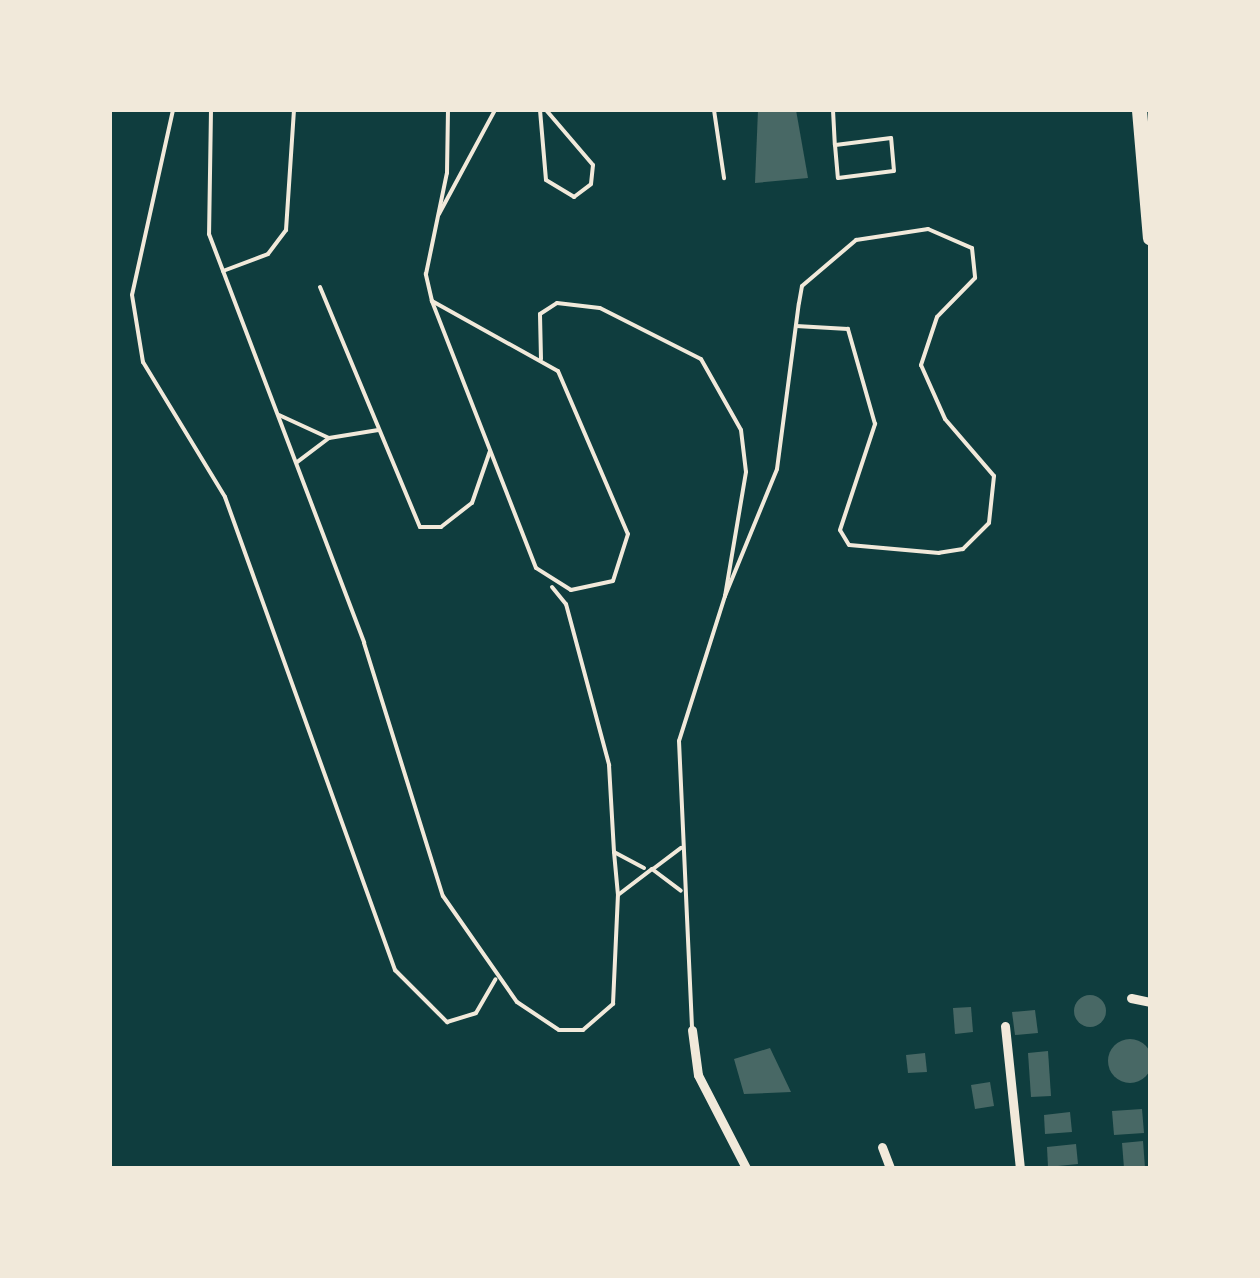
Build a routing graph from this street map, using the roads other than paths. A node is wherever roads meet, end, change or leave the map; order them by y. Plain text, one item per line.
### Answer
1 (173, 110) edge
2 (210, 110) edge
3 (294, 110) edge
4 (448, 110) edge
5 (496, 110) edge
6 (543, 110) edge
7 (714, 110) edge
8 (833, 110) edge
9 (1138, 110) edge
10 (836, 145) junction
11 (724, 178) dead end
12 (437, 218) junction
13 (1150, 238) edge
14 (223, 271) junction
15 (320, 287) dead end
16 (432, 301) junction
17 (796, 326) junction
18 (541, 359) junction
19 (279, 415) junction
20 (378, 430) junction
21 (329, 438) junction
22 (490, 451) junction
23 (298, 462) junction
24 (550, 585) junction
25 (725, 596) junction
26 (681, 848) junction
27 (614, 852) junction
28 (652, 869) junction
29 (681, 890) junction
30 (618, 895) junction
31 (498, 977) junction
32 (1131, 998) dead end
33 (1150, 1002) edge
34 (1005, 1026) dead end
35 (692, 1030) joint
36 (882, 1147) dead end
37 (746, 1168) edge
38 (890, 1168) edge
39 (1020, 1168) edge

1 - 31 lane
2 - 14 lane
3 - 14 lane
4 - 12 lane
5 - 12 lane
6 - 6 lane
7 - 11 lane
8 - 10 lane
9 - 13 highway
10 - 10 lane
12 - 16 lane
14 - 19 lane
15 - 20 lane
16 - 18 lane
16 - 22 lane
17 - 17 lane
17 - 25 lane
18 - 24 lane
18 - 25 lane
19 - 21 lane
19 - 23 lane
20 - 21 lane
20 - 22 lane
21 - 23 lane
22 - 24 lane
23 - 31 lane
24 - 27 lane
25 - 26 lane
26 - 28 lane
26 - 29 lane
27 - 28 lane
27 - 30 lane
28 - 29 lane
28 - 30 lane
29 - 35 lane
30 - 31 lane
32 - 33 street
34 - 39 street
35 - 37 street
36 - 38 street

